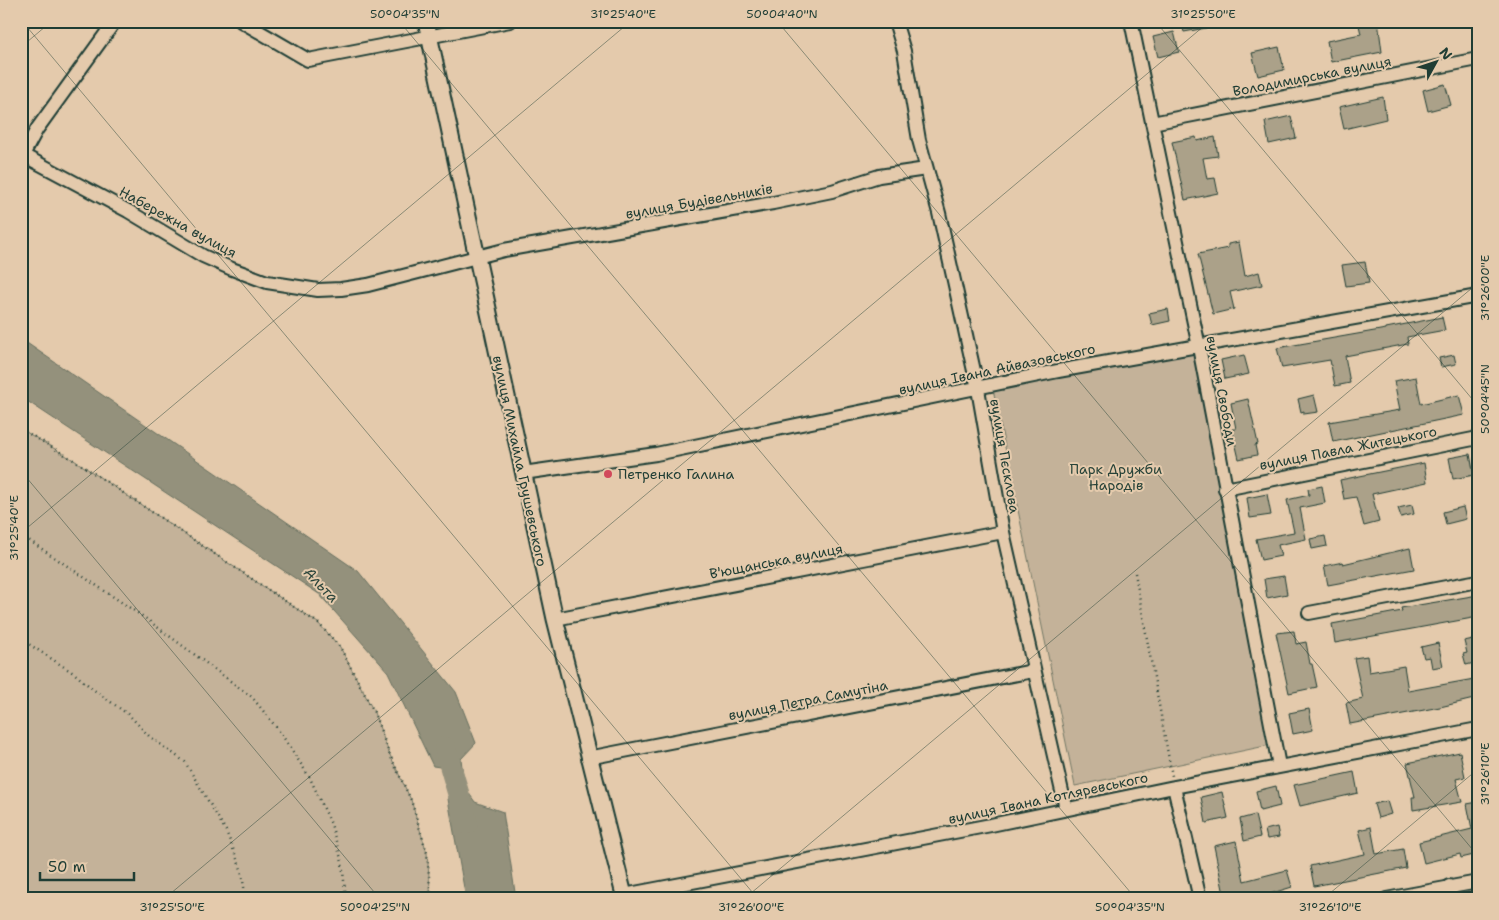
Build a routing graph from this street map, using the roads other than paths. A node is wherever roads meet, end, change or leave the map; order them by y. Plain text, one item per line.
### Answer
1 (115, 21) edge
2 (241, 21) edge
3 (426, 21) edge
4 (510, 21) edge
5 (894, 21) edge
6 (1131, 21) edge
7 (429, 36) junction
8 (1478, 59) edge
9 (1152, 123) junction
10 (22, 155) edge
11 (926, 169) junction
12 (476, 257) junction
13 (1478, 296) edge
14 (1198, 347) junction
15 (978, 389) junction
16 (1478, 438) edge
17 (523, 473) junction
18 (1225, 488) junction
19 (1003, 532) junction
20 (1478, 581) edge
21 (1309, 613) dead end
22 (555, 620) junction
23 (1033, 671) junction
24 (1478, 729) edge
25 (588, 758) junction
26 (1279, 766) junction
27 (1174, 787) junction
28 (1066, 809) junction
29 (1478, 882) edge
30 (1451, 893) edge
31 (624, 897) edge
32 (1200, 899) edge
33 (1386, 899) edge

1 - 10 street
2 - 7 street
3 - 7 street, вулиця Михайла Грушевського
4 - 7 street
5 - 11 street, вулиця Пєсклова
6 - 9 street, вулиця Свободи
7 - 12 street, вулиця Михайла Грушевського
8 - 9 street, Володимирська вулиця
9 - 14 street, вулиця Свободи
10 - 12 street, Набережна вулиця
11 - 12 street, вулиця Будівельників
11 - 15 street, вулиця Пєсклова
12 - 17 street, вулиця Михайла Грушевського
13 - 14 street, вулиця Івана Айвазовського
14 - 15 street, вулиця Івана Айвазовського
14 - 18 street, вулиця Свободи
15 - 17 street, вулиця Івана Айвазовського
15 - 19 street, вулиця Пєсклова
16 - 18 street, вулиця Павла Житецького
17 - 22 street, вулиця Михайла Грушевського
18 - 26 street, вулиця Свободи
19 - 22 street, В'ющанська вулиця
19 - 23 street, вулиця Пєсклова
20 - 21 street
22 - 25 street, вулиця Михайла Грушевського
23 - 25 street, вулиця Петра Самутіна
23 - 28 street, вулиця Пєсклова
24 - 26 street, вулиця Івана Котляревського
25 - 31 street, вулиця Михайла Грушевського
26 - 27 street, вулиця Івана Котляревського
27 - 28 street, вулиця Івана Котляревського
27 - 32 street
28 - 31 street, вулиця Івана Котляревського
29 - 30 street
30 - 33 street

